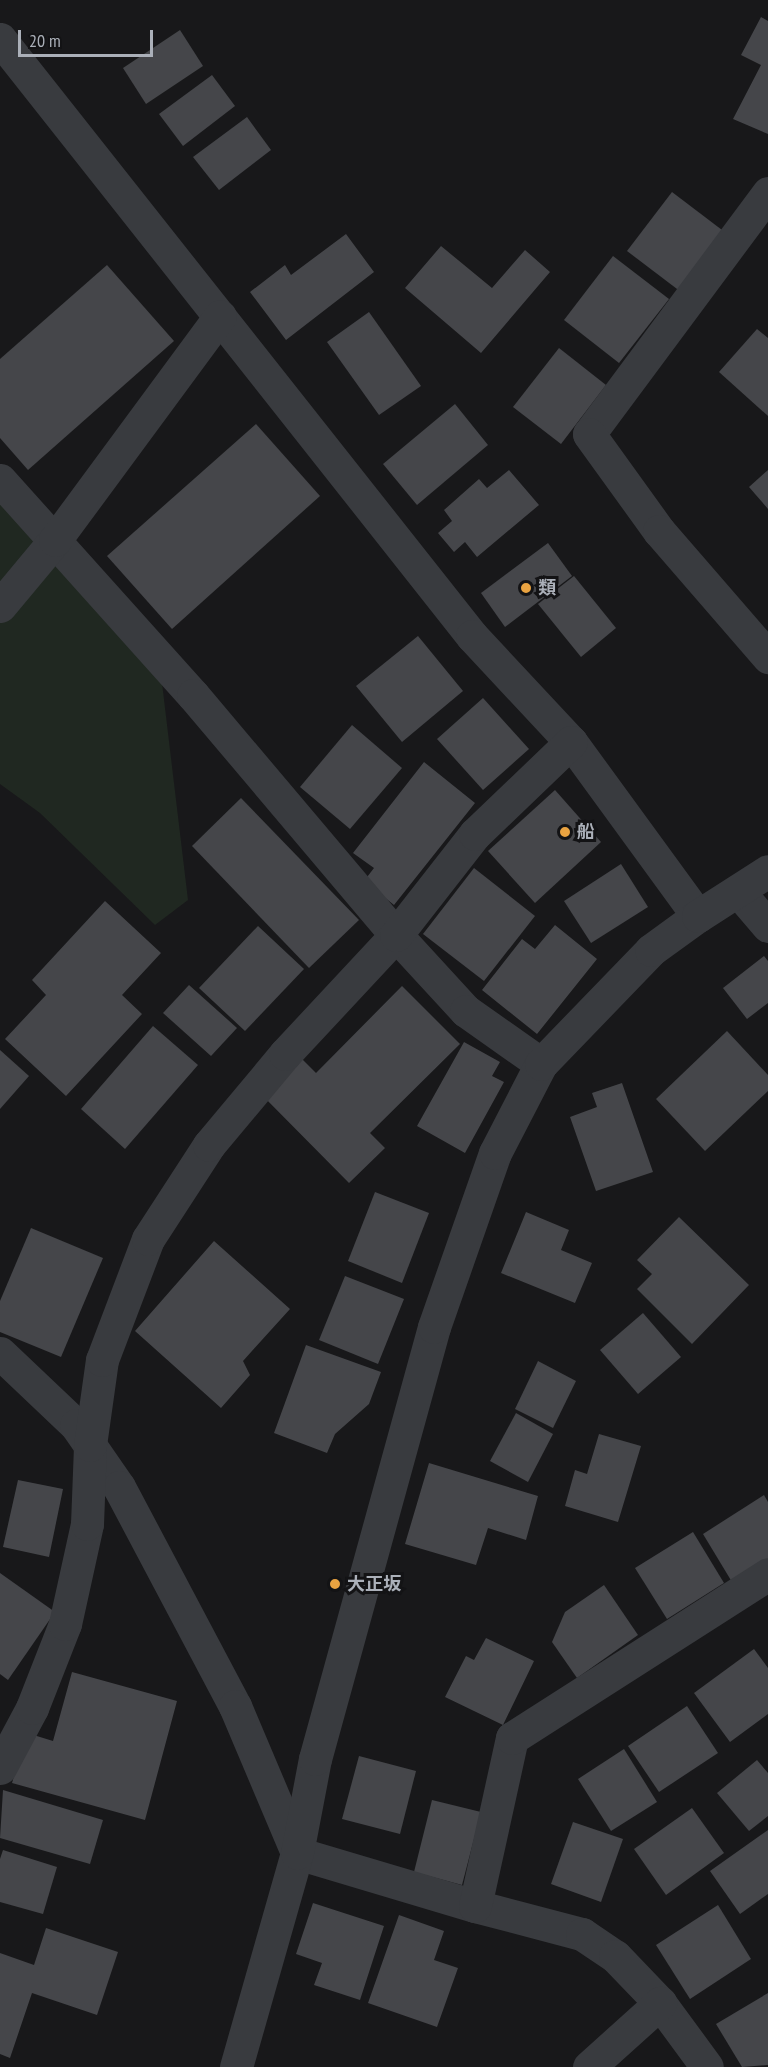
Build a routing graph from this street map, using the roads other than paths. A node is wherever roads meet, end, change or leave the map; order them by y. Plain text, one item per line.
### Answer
1 (0, 39) edge
2 (768, 193) edge
3 (220, 316) junction
4 (0, 480) edge
5 (55, 540) junction
6 (0, 606) edge
7 (768, 657) edge
8 (570, 742) junction
9 (768, 871) edge
10 (738, 891) junction
11 (698, 916) junction
12 (768, 926) edge
13 (396, 935) junction
14 (541, 1064) junction
15 (0, 1353) edge
16 (90, 1444) junction
17 (768, 1574) edge
18 (0, 1768) edge
19 (297, 1853) junction
20 (474, 1906) junction
21 (660, 2003) junction
22 (236, 2067) edge
23 (589, 2067) edge
24 (707, 2067) edge

1 - 3 street
2 - 7 street
3 - 5 street
3 - 8 street
4 - 5 street
5 - 6 street
5 - 13 street
8 - 11 street
8 - 13 street
9 - 10 street
10 - 11 street
10 - 12 street
11 - 14 street
13 - 14 street
13 - 16 street
14 - 19 street
15 - 16 street
16 - 18 street
16 - 19 street
17 - 20 street
19 - 20 street
19 - 22 street
20 - 21 street
21 - 23 street
21 - 24 street

